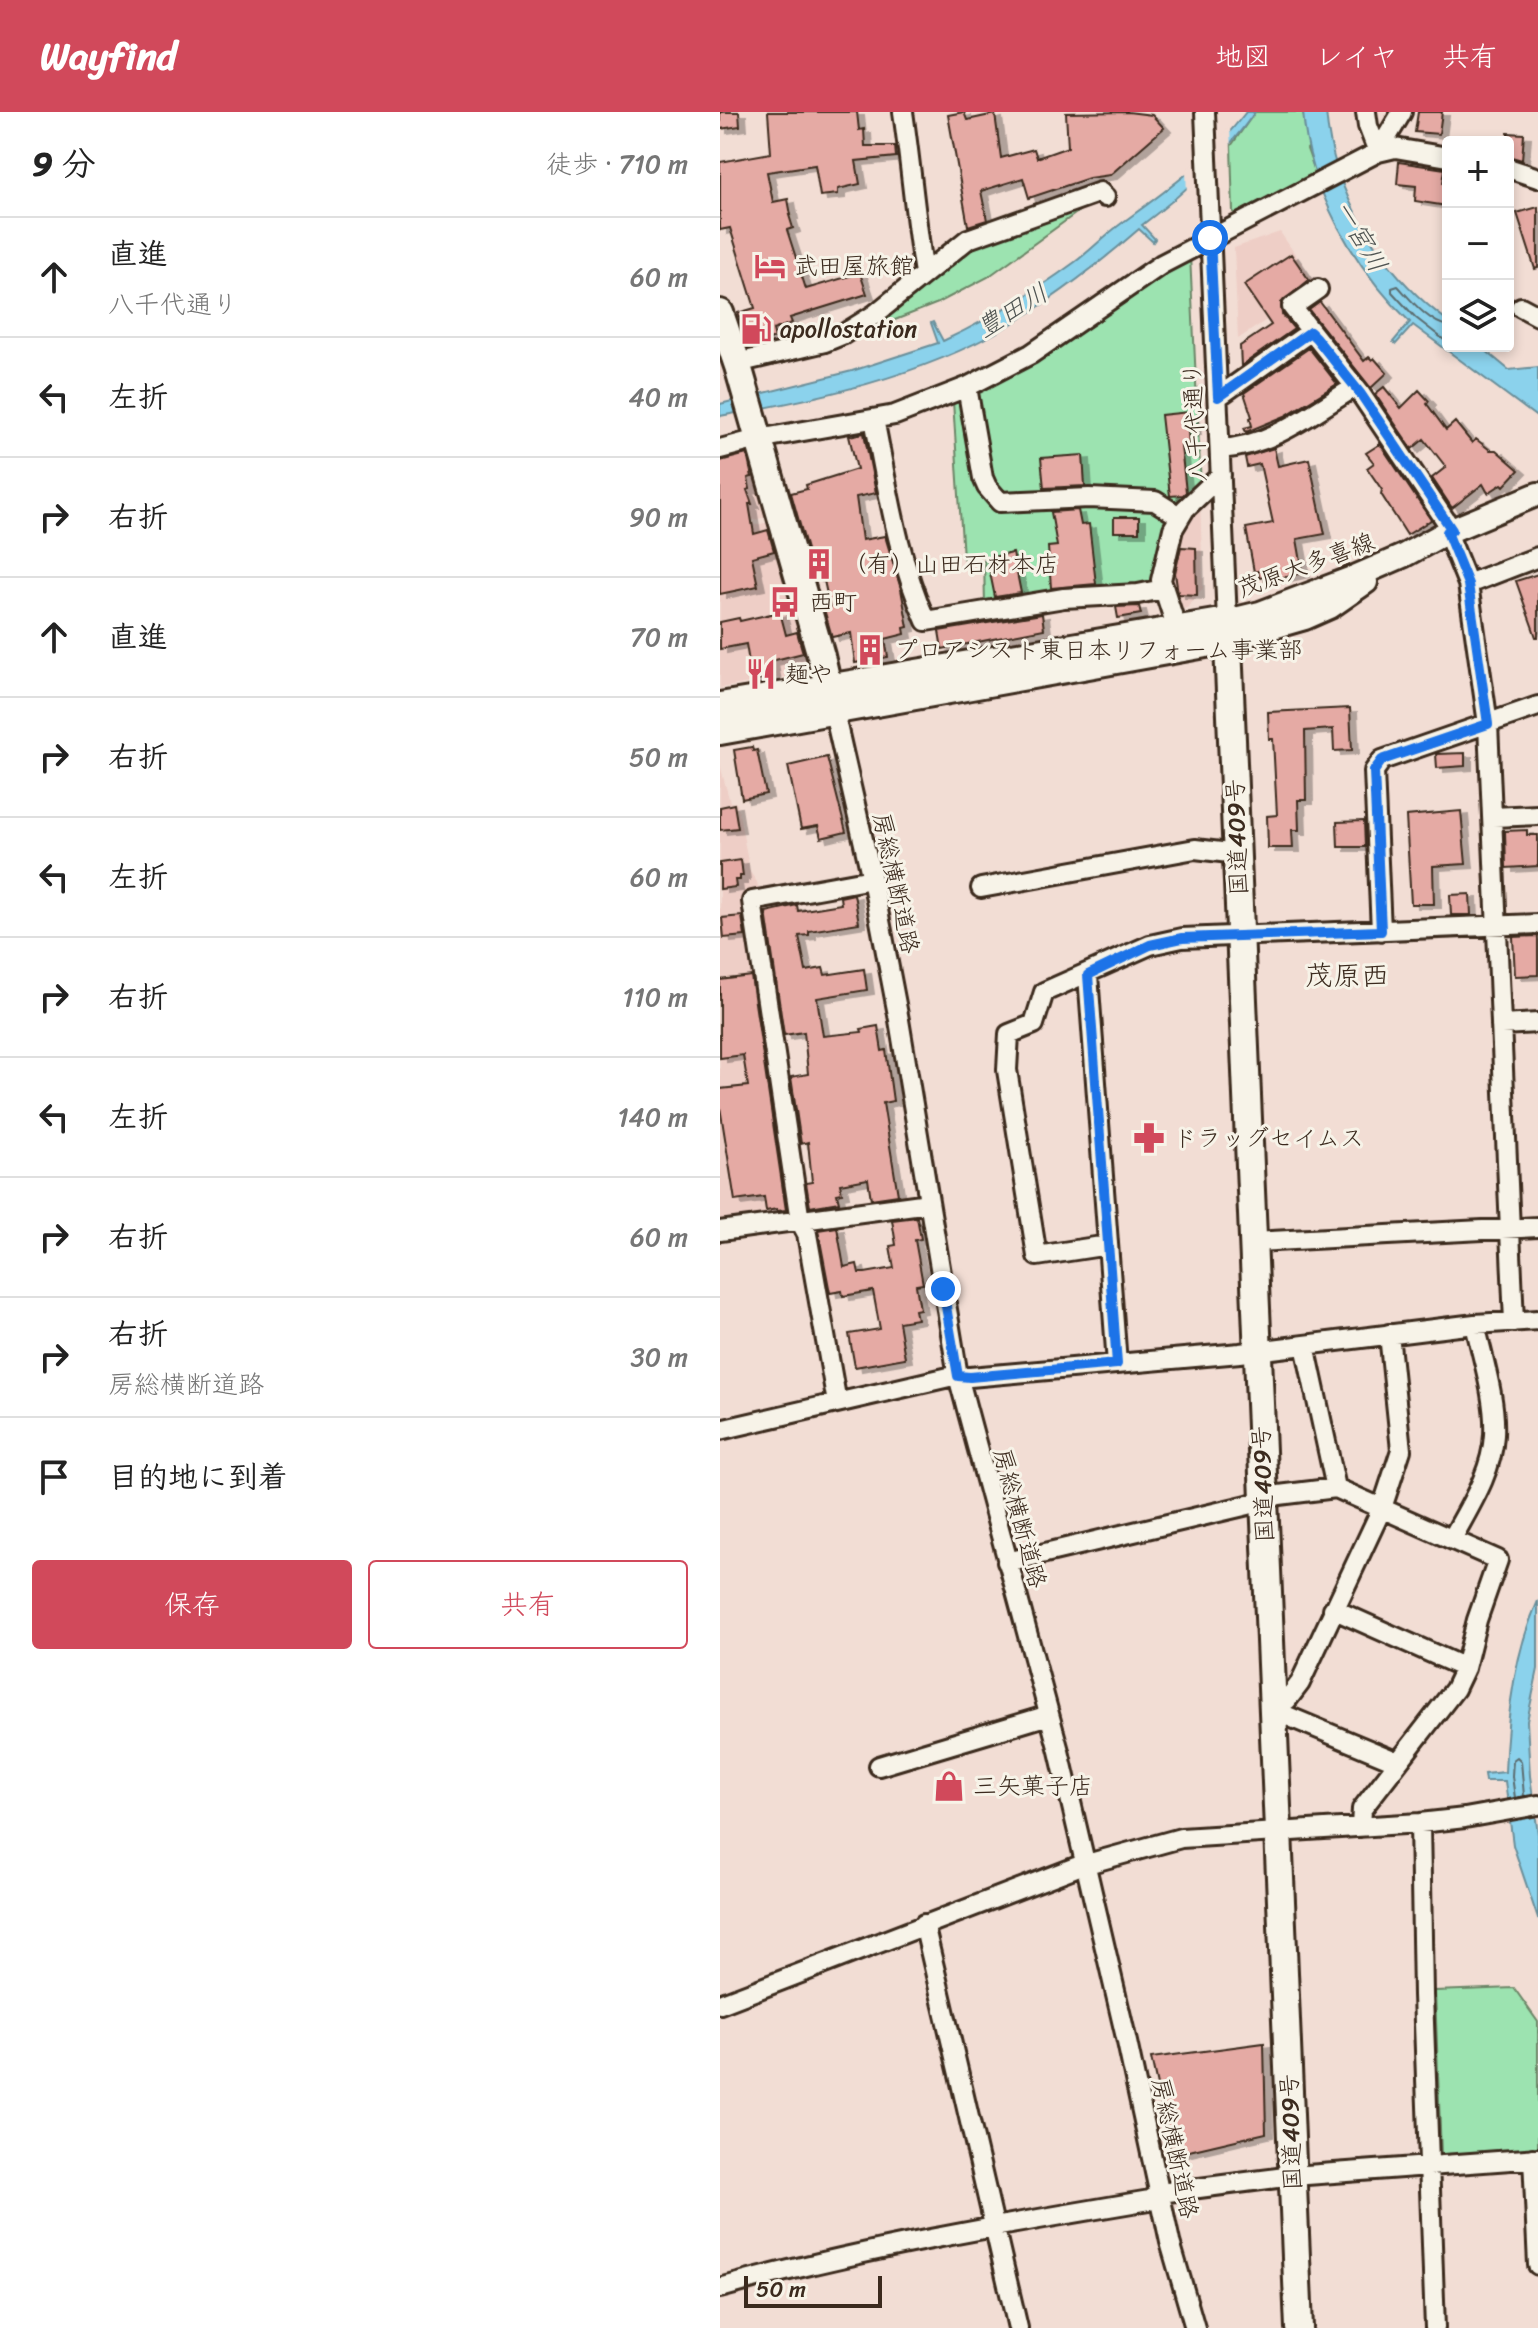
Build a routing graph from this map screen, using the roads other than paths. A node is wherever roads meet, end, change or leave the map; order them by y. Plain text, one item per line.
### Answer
1 (903, 112) edge
2 (1205, 112) edge
3 (1366, 112) edge
4 (1402, 112) edge
5 (1376, 154) junction
6 (1442, 156) edge
7 (1514, 170) edge
8 (1538, 178) edge
9 (1105, 197) dead end
10 (1210, 230) junction
11 (924, 273) junction
12 (1318, 289) dead end
13 (720, 313) edge
14 (1310, 332) junction
15 (738, 367) junction
16 (967, 387) junction
17 (1355, 387) junction
18 (1218, 397) junction
19 (874, 419) junction
20 (757, 436) junction
21 (720, 449) edge
22 (1220, 449) junction
23 (1221, 475) junction
24 (1538, 494) edge
25 (1179, 516) junction
26 (1450, 531) junction
27 (1538, 557) edge
28 (1468, 584) junction
29 (1163, 589) junction
30 (1177, 629) junction
31 (1228, 630) junction
32 (831, 700) junction
33 (720, 706) edge
34 (1538, 706) edge
35 (1488, 724) junction
36 (720, 731) edge
37 (1538, 815) edge
38 (1493, 817) junction
39 (1238, 854) junction
40 (872, 879) junction
41 (981, 888) dead end
42 (1538, 924) edge
43 (1498, 925) junction
44 (1381, 931) junction
45 (1240, 937) junction
46 (1088, 975) junction
47 (1538, 1023) edge
48 (1501, 1025) junction
49 (929, 1203) junction
50 (800, 1221) junction
51 (1538, 1227) edge
52 (1510, 1229) junction
53 (720, 1231) edge
54 (1254, 1242) junction
55 (1108, 1245) junction
56 (1538, 1320) edge
57 (1514, 1322) junction
58 (1475, 1324) junction
59 (1389, 1334) junction
60 (1305, 1345) junction
61 (1259, 1352) junction
62 (1117, 1364) junction
63 (958, 1376) junction
64 (837, 1403) junction
65 (720, 1430) edge
66 (1336, 1488) junction
67 (1263, 1500) junction
68 (1382, 1508) junction
69 (1452, 1539) junction
70 (1007, 1562) junction
71 (1333, 1609) junction
72 (1465, 1668) junction
73 (1273, 1710) junction
74 (1049, 1715) junction
75 (1398, 1762) junction
76 (879, 1766) dead end
77 (1538, 1805) edge
78 (1420, 1823) junction
79 (1361, 1827) junction
80 (1278, 1831) junction
81 (1085, 1865) junction
82 (924, 1924) junction
83 (720, 2004) edge
84 (1536, 2158) edge
85 (1428, 2166) junction
86 (1293, 2176) junction
87 (1160, 2193) junction
88 (994, 2226) junction
89 (1538, 2265) edge
90 (720, 2288) edge
91 (1018, 2328) edge
92 (1195, 2328) edge
93 (1299, 2328) edge
94 (1435, 2328) edge

1 - 11 street
2 - 10 street, 八千代通り
3 - 5 street
4 - 5 street
5 - 6 street
5 - 10 street
7 - 8 street
9 - 11 street
10 - 16 street
10 - 18 street, 八千代通り
11 - 15 street
12 - 14 street
13 - 15 highway
14 - 17 street
14 - 18 street
15 - 20 highway
16 - 19 street
16 - 25 street
17 - 22 street
17 - 26 street
18 - 22 street, 八千代通り
19 - 20 street
19 - 29 street
20 - 21 street
20 - 32 highway
22 - 23 street, 八千代通り
23 - 25 street
23 - 31 street, 八千代通り
24 - 26 main road, 茂原大多喜線
25 - 29 street
26 - 28 street
26 - 31 main road, 茂原大多喜線
27 - 28 street
28 - 35 street
29 - 30 street
30 - 31 highway
30 - 32 highway
31 - 32 highway
31 - 39 highway, 国道409号
32 - 33 highway
32 - 36 highway
32 - 40 street, 房総横断道路
34 - 35 street
35 - 38 street
35 - 44 street
37 - 38 street
38 - 43 street
39 - 41 street
39 - 45 highway, 国道409号
40 - 49 street, 房総横断道路
40 - 50 street
42 - 43 street
43 - 44 street
43 - 48 street
44 - 45 street
45 - 46 street
45 - 54 highway, 国道409号
46 - 55 street
46 - 55 street
47 - 48 street
48 - 52 street
49 - 50 street
49 - 63 street, 房総横断道路
50 - 53 street
50 - 64 street
51 - 52 street
52 - 54 street
52 - 57 street
54 - 61 highway, 国道409号
55 - 62 street
56 - 57 street
57 - 58 street
58 - 59 street
58 - 69 street
59 - 60 street
59 - 68 street
60 - 61 street
60 - 66 street
61 - 62 street
61 - 67 highway, 国道409号
62 - 63 street
63 - 64 street
63 - 70 street, 房総横断道路
64 - 65 street
66 - 67 street
66 - 68 street
67 - 70 street
67 - 73 highway, 国道409号
68 - 69 street
68 - 71 street
69 - 72 street
70 - 74 street, 房総横断道路
71 - 72 street
71 - 73 street
72 - 75 street
73 - 75 street
73 - 80 highway, 国道409号
74 - 76 street
74 - 81 street, 房総横断道路
75 - 79 street
77 - 78 street
78 - 79 street
78 - 85 street
79 - 80 street
80 - 81 street
80 - 86 highway, 国道409号
81 - 82 street
81 - 87 street, 房総横断道路
82 - 83 street
82 - 88 street
84 - 85 street
84 - 89 street
85 - 86 street
85 - 94 street
86 - 87 street
86 - 93 highway, 国道409号
87 - 88 street
87 - 92 street, 房総横断道路
88 - 90 street
88 - 91 street

